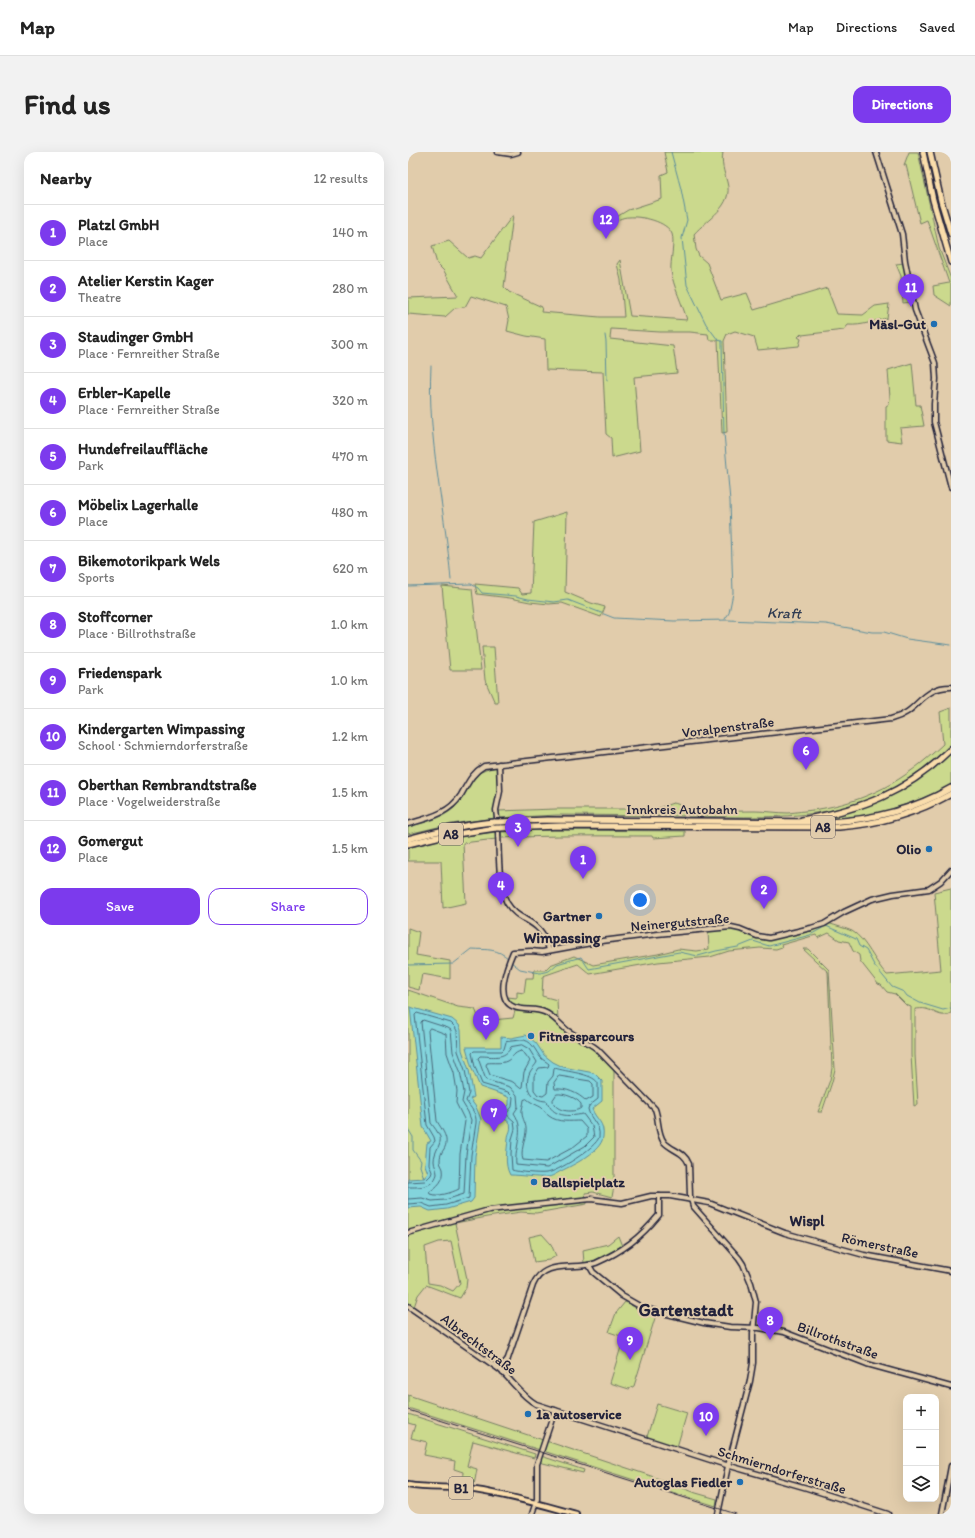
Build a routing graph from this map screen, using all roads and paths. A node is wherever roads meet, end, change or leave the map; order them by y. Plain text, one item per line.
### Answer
1 (497, 152) edge
2 (518, 152) edge
3 (876, 152) edge
4 (923, 152) edge
5 (930, 152) edge
6 (951, 234) edge
7 (951, 262) edge
8 (951, 487) edge
9 (951, 687) edge
10 (951, 749) edge
11 (498, 764) junction
12 (951, 788) edge
13 (951, 794) edge
14 (789, 822) junction
15 (408, 824) edge
16 (686, 824) junction
17 (497, 825) junction
18 (408, 838) edge
19 (408, 844) edge
20 (951, 870) edge
21 (549, 950) junction
22 (659, 1196) junction
23 (691, 1199) junction
24 (408, 1233) edge
25 (589, 1265) junction
26 (951, 1271) edge
27 (408, 1306) edge
28 (754, 1328) junction
29 (508, 1360) junction
30 (499, 1369) junction
31 (503, 1373) junction
32 (951, 1386) edge
33 (555, 1410) junction
34 (728, 1466) junction
35 (951, 1466) edge
36 (408, 1485) edge
37 (536, 1503) junction
38 (532, 1514) edge
39 (576, 1514) edge
40 (718, 1514) edge
41 (888, 1514) edge
42 (942, 1514) edge

1 - 2 street
3 - 8 street
4 - 7 highway
5 - 6 highway
9 - 11 street, Voralpenstraße
10 - 14 highway
11 - 15 street, Voralpenstraße
11 - 17 street
12 - 14 highway, Innkreis Autobahn / A8
13 - 16 highway, Innkreis Autobahn / A8
14 - 16 highway, Innkreis Autobahn / A8
16 - 17 highway, Innkreis Autobahn / A8
17 - 18 highway, Innkreis Autobahn / A8
17 - 19 highway, Innkreis Autobahn / A8
17 - 21 street
20 - 21 street, Neinergutstraße
21 - 23 street, Neinergutstraße
22 - 23 street, Römerstraße
22 - 24 street, Römerstraße
22 - 25 street
23 - 26 street, Römerstraße
23 - 28 street
25 - 28 street, Billrothstraße
25 - 29 street
27 - 30 street, Albrechtstraße
28 - 32 street, Billrothstraße
28 - 34 street
29 - 30 street
29 - 31 street
30 - 31 street, Albrechtstraße
31 - 33 street, Albrechtstraße
33 - 34 street, Schmierndorferstraße
33 - 37 street
34 - 40 street
34 - 41 street, Schmierndorferstraße
35 - 42 street
36 - 37 main road, B1
37 - 38 street
37 - 39 main road, B1

